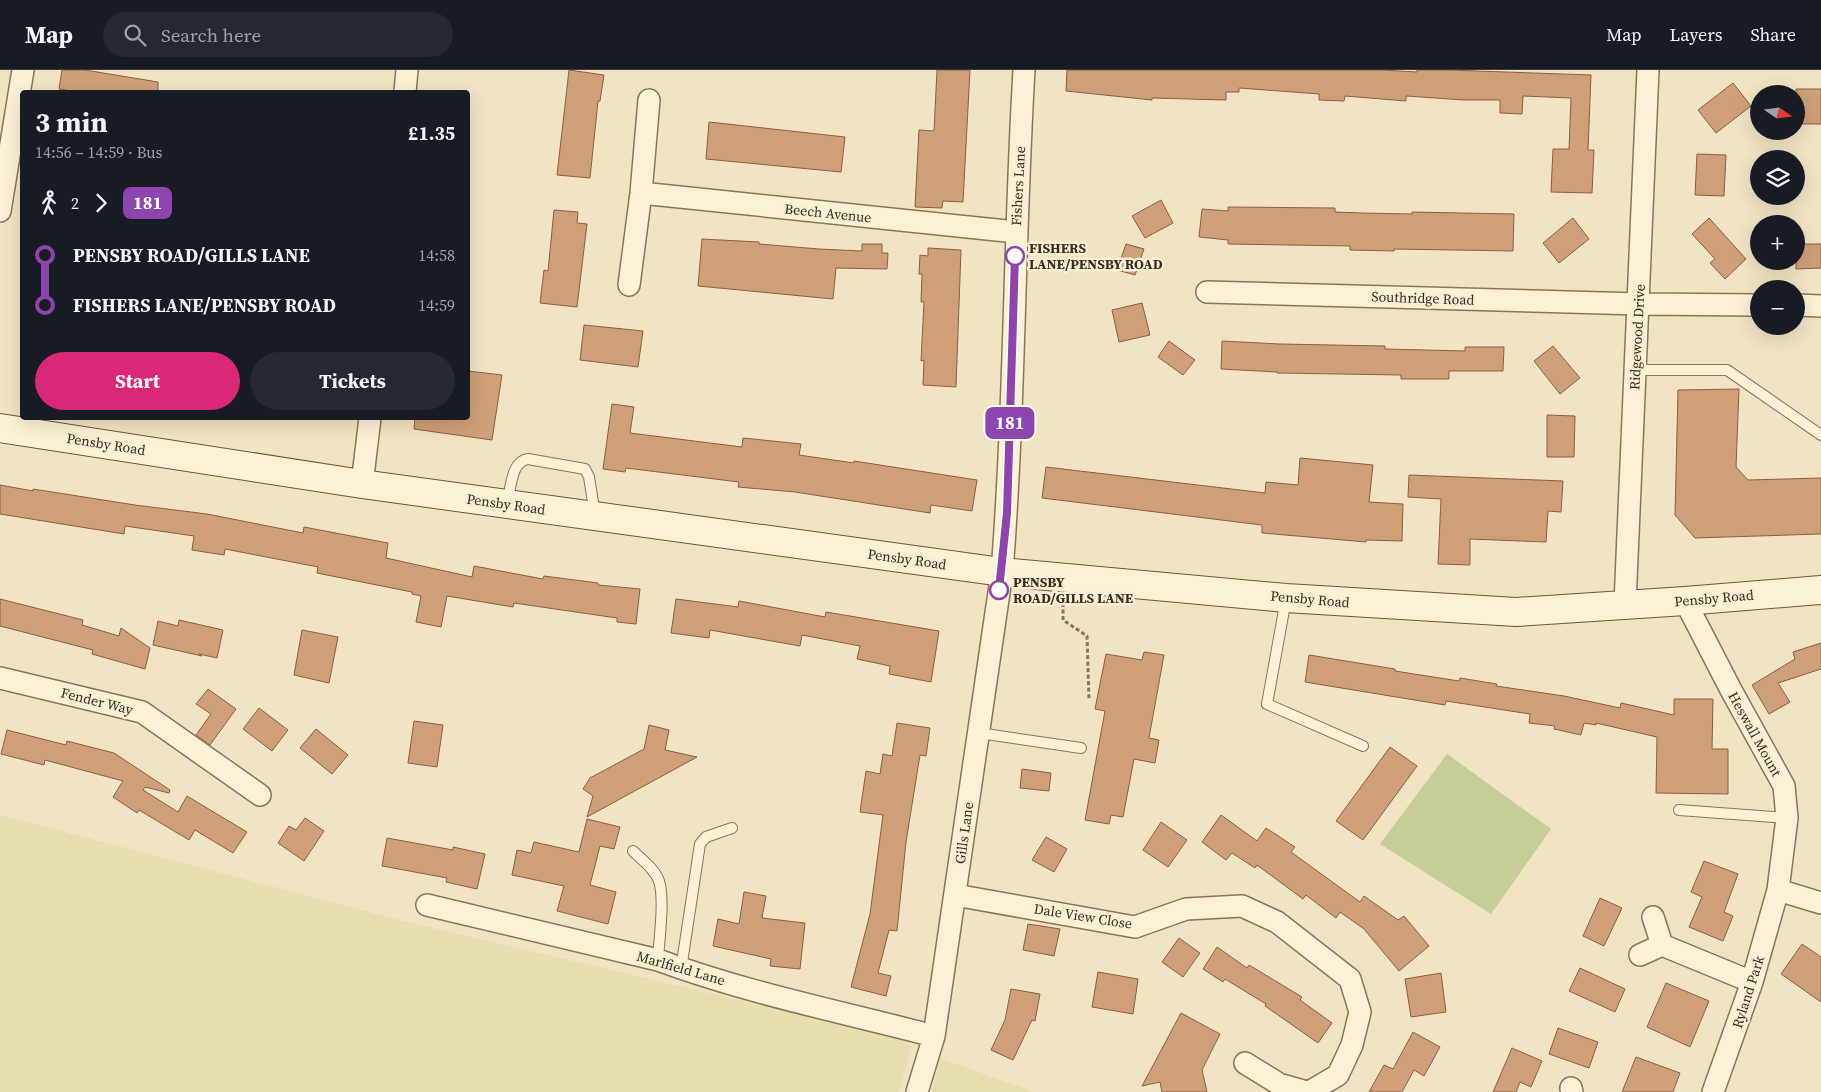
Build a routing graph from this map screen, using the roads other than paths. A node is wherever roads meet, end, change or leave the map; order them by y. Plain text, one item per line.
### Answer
1 (23, 70) edge
2 (407, 70) edge
3 (1024, 70) edge
4 (1648, 70) edge
5 (21, 90) edge
6 (405, 90) edge
7 (649, 100) dead end
8 (20, 105) edge
9 (18, 128) edge
10 (641, 193) junction
11 (0, 211) edge
12 (1016, 232) junction
13 (630, 286) dead end
14 (1207, 292) dead end
15 (1639, 304) junction
16 (1750, 305) edge
17 (1805, 306) edge
18 (1821, 306) edge
19 (1636, 370) junction
20 (370, 420) edge
21 (0, 428) edge
22 (1821, 435) edge
23 (362, 484) junction
24 (507, 504) junction
25 (595, 516) junction
26 (1002, 572) junction
27 (1821, 590) edge
28 (1286, 598) junction
29 (1685, 601) junction
30 (1625, 604) junction
31 (0, 678) edge
32 (979, 733) junction
33 (1363, 746) dead end
34 (1081, 748) dead end
35 (260, 795) dead end
36 (1679, 810) dead end
37 (1787, 818) junction
38 (732, 828) dead end
39 (633, 851) dead end
40 (1778, 890) junction
41 (955, 895) junction
42 (1821, 904) edge
43 (427, 905) dead end
44 (1653, 917) dead end
45 (1662, 945) junction
46 (1640, 955) dead end
47 (658, 960) junction
48 (681, 969) junction
49 (1752, 982) junction
50 (934, 1036) junction
51 (1245, 1063) dead end
52 (917, 1092) edge
53 (1308, 1092) edge
54 (1713, 1092) edge

1 - 5 street
2 - 6 street
3 - 12 street, Fishers Lane
4 - 15 street, Ridgewood Drive
7 - 10 street
8 - 9 street
9 - 11 street
10 - 12 street, Beech Avenue
10 - 13 street
12 - 26 street, Fishers Lane
14 - 15 street, Southridge Road
15 - 16 street, Southridge Road
15 - 19 street, Ridgewood Drive
17 - 18 street
19 - 22 lane
19 - 30 street, Ridgewood Drive
20 - 23 street
21 - 23 main road, Pensby Road
23 - 24 main road, Pensby Road
24 - 25 main road, Pensby Road
24 - 25 lane
25 - 26 main road, Pensby Road
26 - 28 main road, Pensby Road
26 - 32 street, Gills Lane
27 - 29 main road, Pensby Road
28 - 30 main road, Pensby Road
28 - 33 lane
29 - 30 main road, Pensby Road
29 - 37 street, Heswall Mount
31 - 35 street, Fender Way
32 - 34 lane
32 - 41 street, Gills Lane
36 - 37 lane
37 - 40 street, Heswall Mount
38 - 48 lane
39 - 47 lane
40 - 42 street
40 - 49 street, Ryland Park
41 - 50 street, Gills Lane
41 - 53 street, Dale View Close
43 - 47 street, Marlfield Lane
44 - 45 street
45 - 46 street
45 - 49 street
47 - 48 street, Marlfield Lane
48 - 50 street, Marlfield Lane
49 - 54 street, Ryland Park
50 - 52 street, Gills Lane
51 - 53 street, Dale View Close

